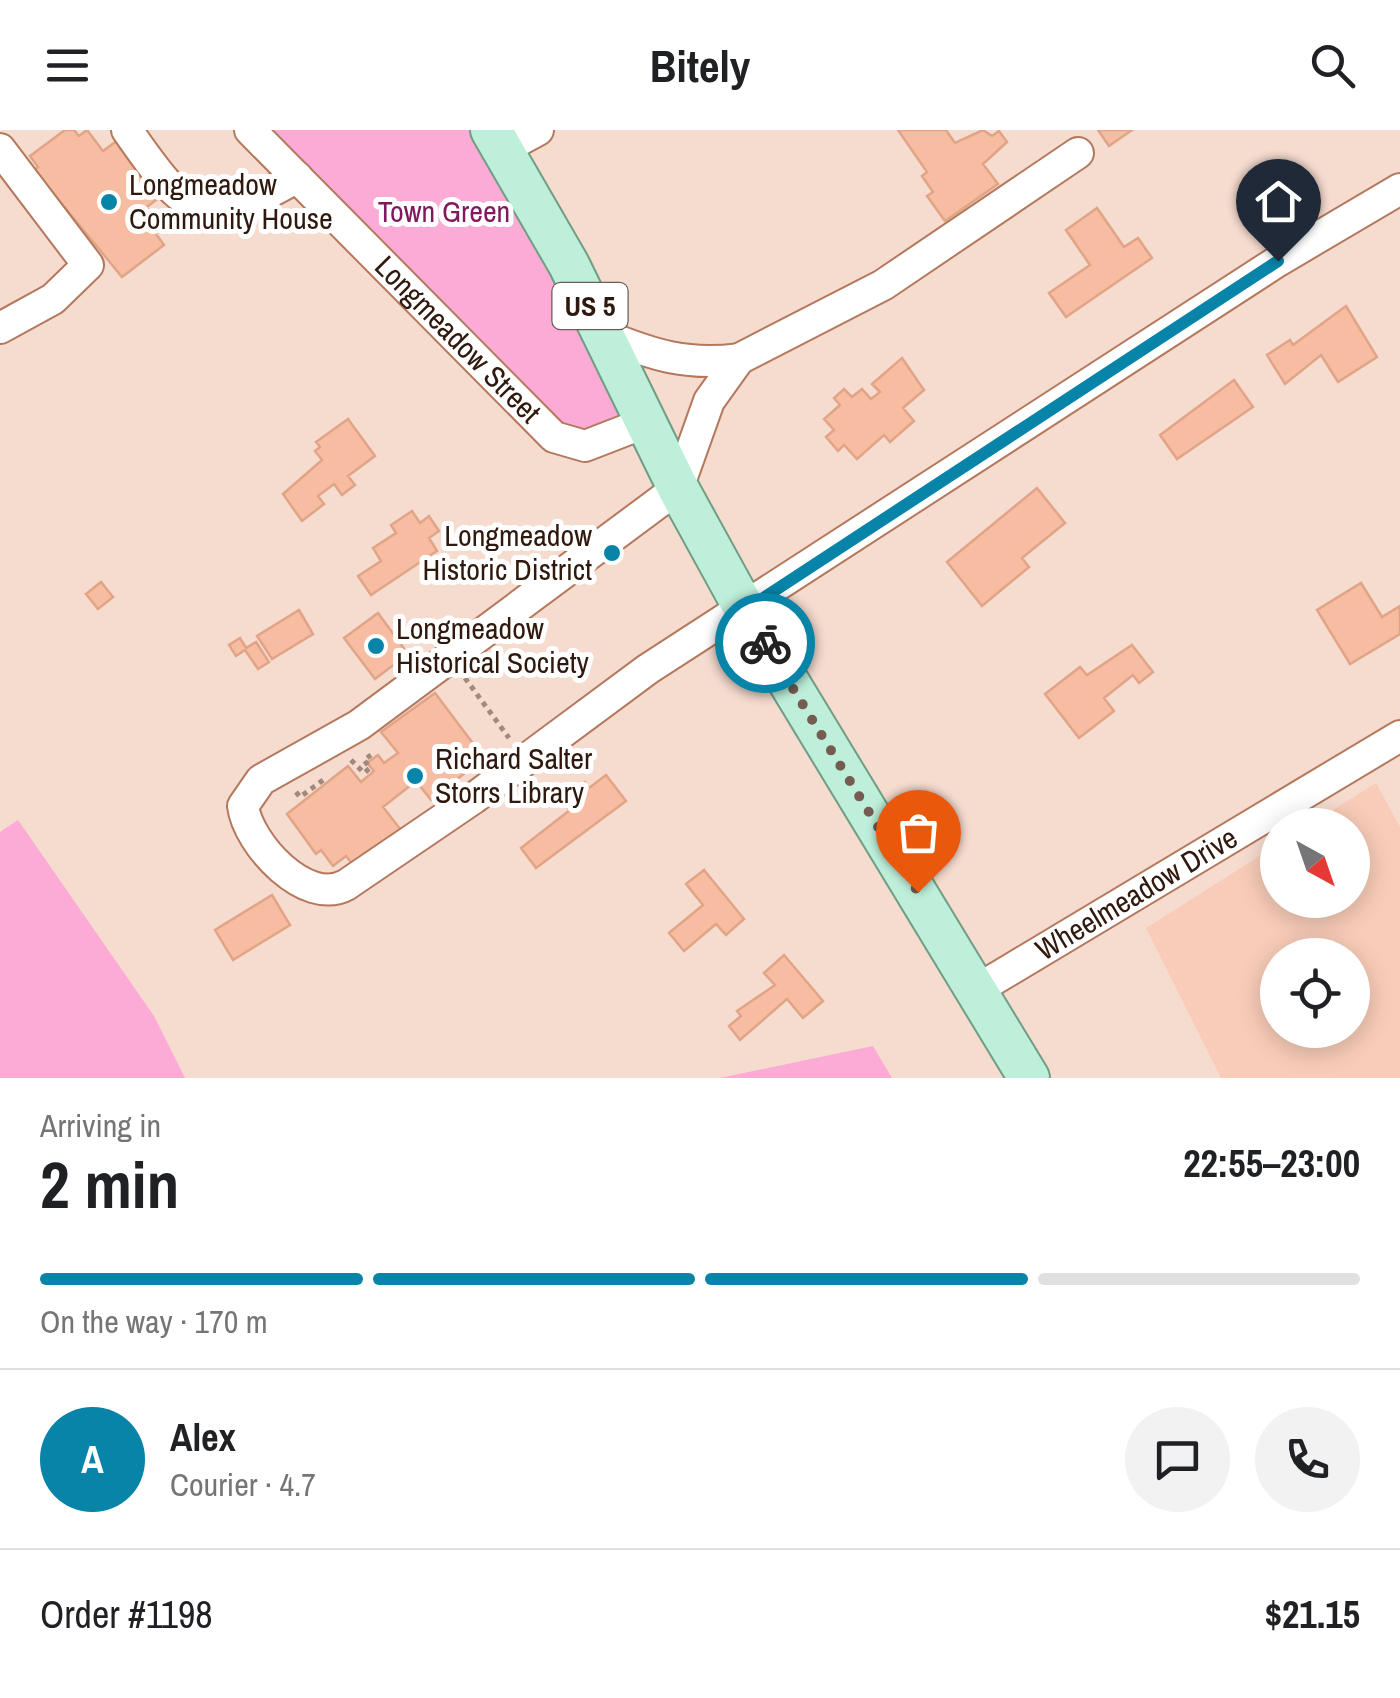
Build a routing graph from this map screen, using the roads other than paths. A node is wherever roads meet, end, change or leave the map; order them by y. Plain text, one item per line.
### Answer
1 (127, 130) edge
2 (250, 130) edge
3 (538, 130) edge
4 (497, 140) edge
5 (0, 149) edge
6 (1078, 153) dead end
7 (297, 177) junction
8 (1400, 189) edge
9 (0, 328) edge
10 (606, 336) junction
11 (739, 358) junction
12 (646, 422) junction
13 (678, 488) junction
14 (745, 610) junction
15 (1400, 736) edge
16 (978, 989) junction
17 (1029, 1078) edge

1 - 7 street
2 - 7 street, Longmeadow Street
3 - 4 street
4 - 10 main road, US 5
5 - 9 street
6 - 11 street
7 - 12 street, Longmeadow Street
8 - 14 street
10 - 11 street
10 - 12 main road, US 5
11 - 13 street
12 - 13 main road, US 5
13 - 14 main road, US 5
13 - 14 street
14 - 16 main road, US 5
15 - 16 street, Wheelmeadow Drive
16 - 17 main road, US 5

